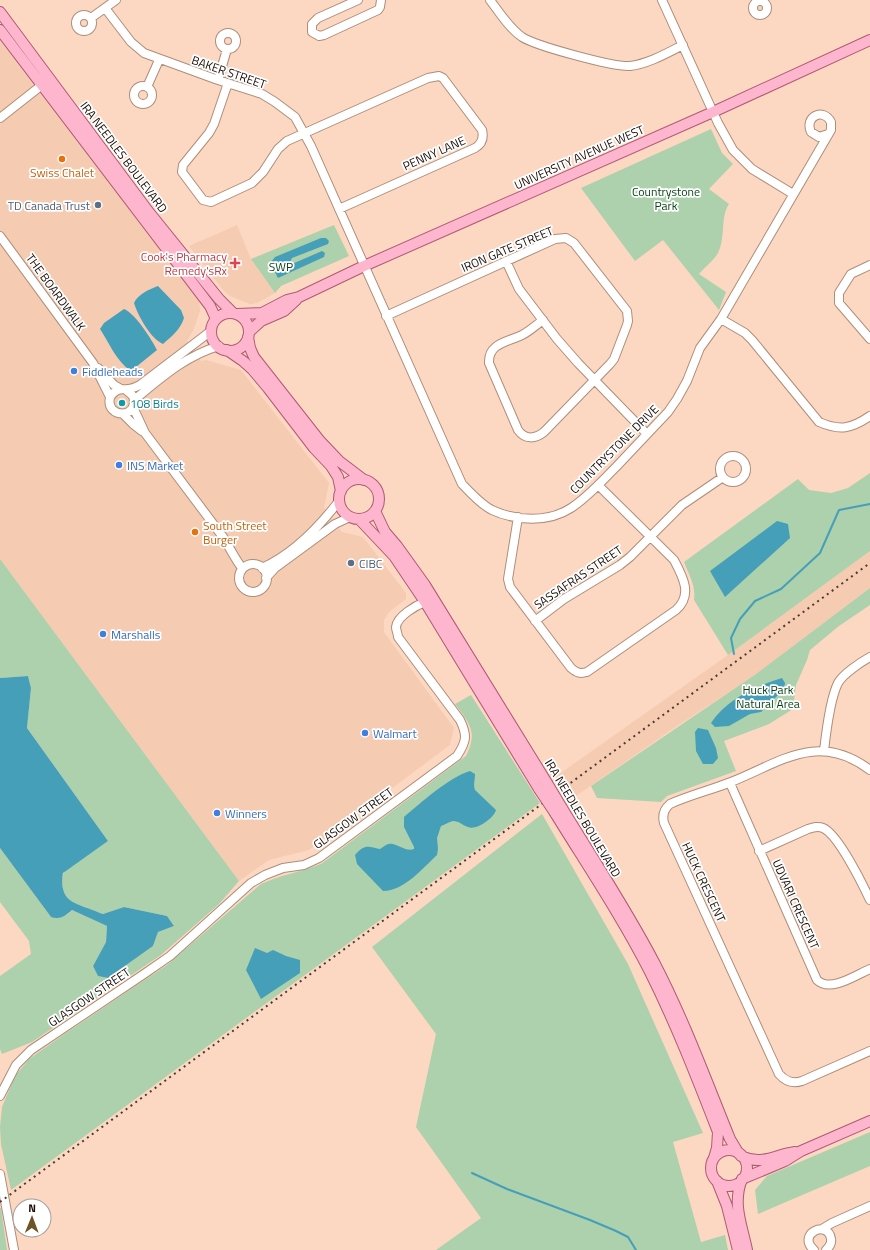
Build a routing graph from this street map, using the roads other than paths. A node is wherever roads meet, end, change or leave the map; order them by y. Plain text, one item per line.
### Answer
1 (116, 0) edge
2 (358, 0) edge
3 (381, 0) edge
4 (490, 0) edge
5 (662, 0) edge
6 (105, 8) junction
7 (0, 12) edge
8 (91, 18) dead end
9 (0, 30) edge
10 (870, 40) edge
11 (683, 45) junction
12 (227, 49) dead end
13 (159, 60) junction
14 (218, 80) junction
15 (45, 82) junction
16 (228, 83) junction
17 (147, 87) dead end
18 (713, 112) junction
19 (0, 118) edge
20 (303, 134) junction
21 (828, 134) dead end
22 (792, 194) junction
23 (339, 209) junction
24 (0, 236) edge
25 (506, 261) junction
26 (870, 265) edge
27 (364, 266) junction
28 (299, 297) junction
29 (235, 314) junction
30 (386, 316) junction
31 (216, 319) junction
32 (721, 319) junction
33 (543, 320) junction
34 (211, 331) junction
35 (249, 335) junction
36 (870, 338) edge
37 (223, 348) junction
38 (93, 363) junction
39 (595, 381) junction
40 (124, 389) junction
41 (110, 397) junction
42 (134, 403) junction
43 (124, 414) junction
44 (870, 416) edge
45 (145, 433) junction
46 (647, 434) junction
47 (723, 477) dead end
48 (364, 480) junction
49 (598, 485) junction
50 (341, 490) junction
51 (339, 501) junction
52 (376, 511) junction
53 (518, 517) junction
54 (355, 518) junction
55 (651, 536) junction
56 (246, 566) junction
57 (262, 568) junction
58 (266, 578) junction
59 (425, 602) junction
60 (535, 621) junction
61 (870, 657) edge
62 (824, 751) junction
63 (870, 770) edge
64 (730, 783) junction
65 (543, 786) junction
66 (558, 810) junction
67 (759, 851) junction
68 (870, 900) edge
69 (870, 969) edge
70 (870, 1051) edge
71 (0, 1096) edge
72 (870, 1121) edge
73 (801, 1151) junction
74 (740, 1155) junction
75 (714, 1158) junction
76 (0, 1174) edge
77 (742, 1179) junction
78 (717, 1181) junction
79 (870, 1206) edge
80 (822, 1229) junction
81 (14, 1250) edge
82 (738, 1250) edge
83 (746, 1250) edge
84 (814, 1250) edge
85 (826, 1250) edge

1 - 6 street
2 - 3 street
4 - 11 street
5 - 11 street
6 - 8 street
6 - 13 street, BAKER STREET
7 - 15 main road, IRA NEEDLES BOULEVARD
9 - 15 main road, IRA NEEDLES BOULEVARD
10 - 18 main road, UNIVERSITY AVENUE WEST
11 - 18 street
12 - 14 street
13 - 14 street, BAKER STREET
13 - 17 street
14 - 16 street, BAKER STREET
15 - 19 street
15 - 29 main road, IRA NEEDLES BOULEVARD
15 - 31 main road, IRA NEEDLES BOULEVARD
16 - 20 street, BAKER STREET
16 - 20 street
18 - 22 street
18 - 27 main road, UNIVERSITY AVENUE WEST
20 - 23 street, BAKER STREET
20 - 23 street, PENNY LANE
21 - 22 street, COUNTRYSTONE DRIVE
22 - 32 street, COUNTRYSTONE DRIVE
23 - 27 street, BAKER STREET
24 - 38 street, THE BOARDWALK
25 - 30 street, IRON GATE STREET
25 - 33 street
25 - 39 street, IRON GATE STREET
26 - 36 street
27 - 28 main road, UNIVERSITY AVENUE WEST
27 - 30 street, COUNTRYSTONE DRIVE
28 - 29 main road, UNIVERSITY AVENUE WEST
28 - 35 main road, UNIVERSITY AVENUE WEST
29 - 31 main road
29 - 35 main road
30 - 53 street, COUNTRYSTONE DRIVE
31 - 34 main road
32 - 44 street
32 - 46 street, COUNTRYSTONE DRIVE
33 - 39 street
33 - 39 street
34 - 37 main road
34 - 40 street
35 - 37 main road
35 - 48 main road
37 - 42 street
37 - 50 main road
38 - 40 street, THE BOARDWALK
38 - 41 street, THE BOARDWALK
39 - 46 street
40 - 41 street
40 - 42 street
41 - 43 street
42 - 43 street
42 - 45 street
43 - 45 street
45 - 56 street
46 - 49 street, COUNTRYSTONE DRIVE
47 - 55 street, SASSAFRAS STREET
48 - 50 main road
48 - 52 main road
49 - 53 street, COUNTRYSTONE DRIVE
49 - 55 street
50 - 51 main road
51 - 54 main road
51 - 57 street
52 - 54 main road
52 - 65 main road, IRA NEEDLES BOULEVARD
53 - 60 street
54 - 58 street
54 - 59 main road, IRA NEEDLES BOULEVARD
55 - 60 street, SASSAFRAS STREET
55 - 60 street
56 - 57 street
56 - 58 street
57 - 58 street
59 - 65 main road, IRA NEEDLES BOULEVARD
59 - 71 street, GLASGOW STREET
61 - 62 street
62 - 63 street, HUCK CRESCENT
62 - 64 street, HUCK CRESCENT
64 - 67 street, UDVARI CRESCENT
64 - 70 street, HUCK CRESCENT
65 - 66 main road, IRA NEEDLES BOULEVARD, bridge
66 - 74 main road, IRA NEEDLES BOULEVARD
66 - 75 main road, IRA NEEDLES BOULEVARD
67 - 68 street
67 - 69 street, UDVARI CRESCENT
72 - 73 main road
73 - 74 main road
73 - 77 main road
74 - 75 main road
74 - 77 main road
75 - 78 main road
76 - 81 street
77 - 78 main road
77 - 83 main road
78 - 82 main road
79 - 80 street
80 - 84 street
80 - 85 street

